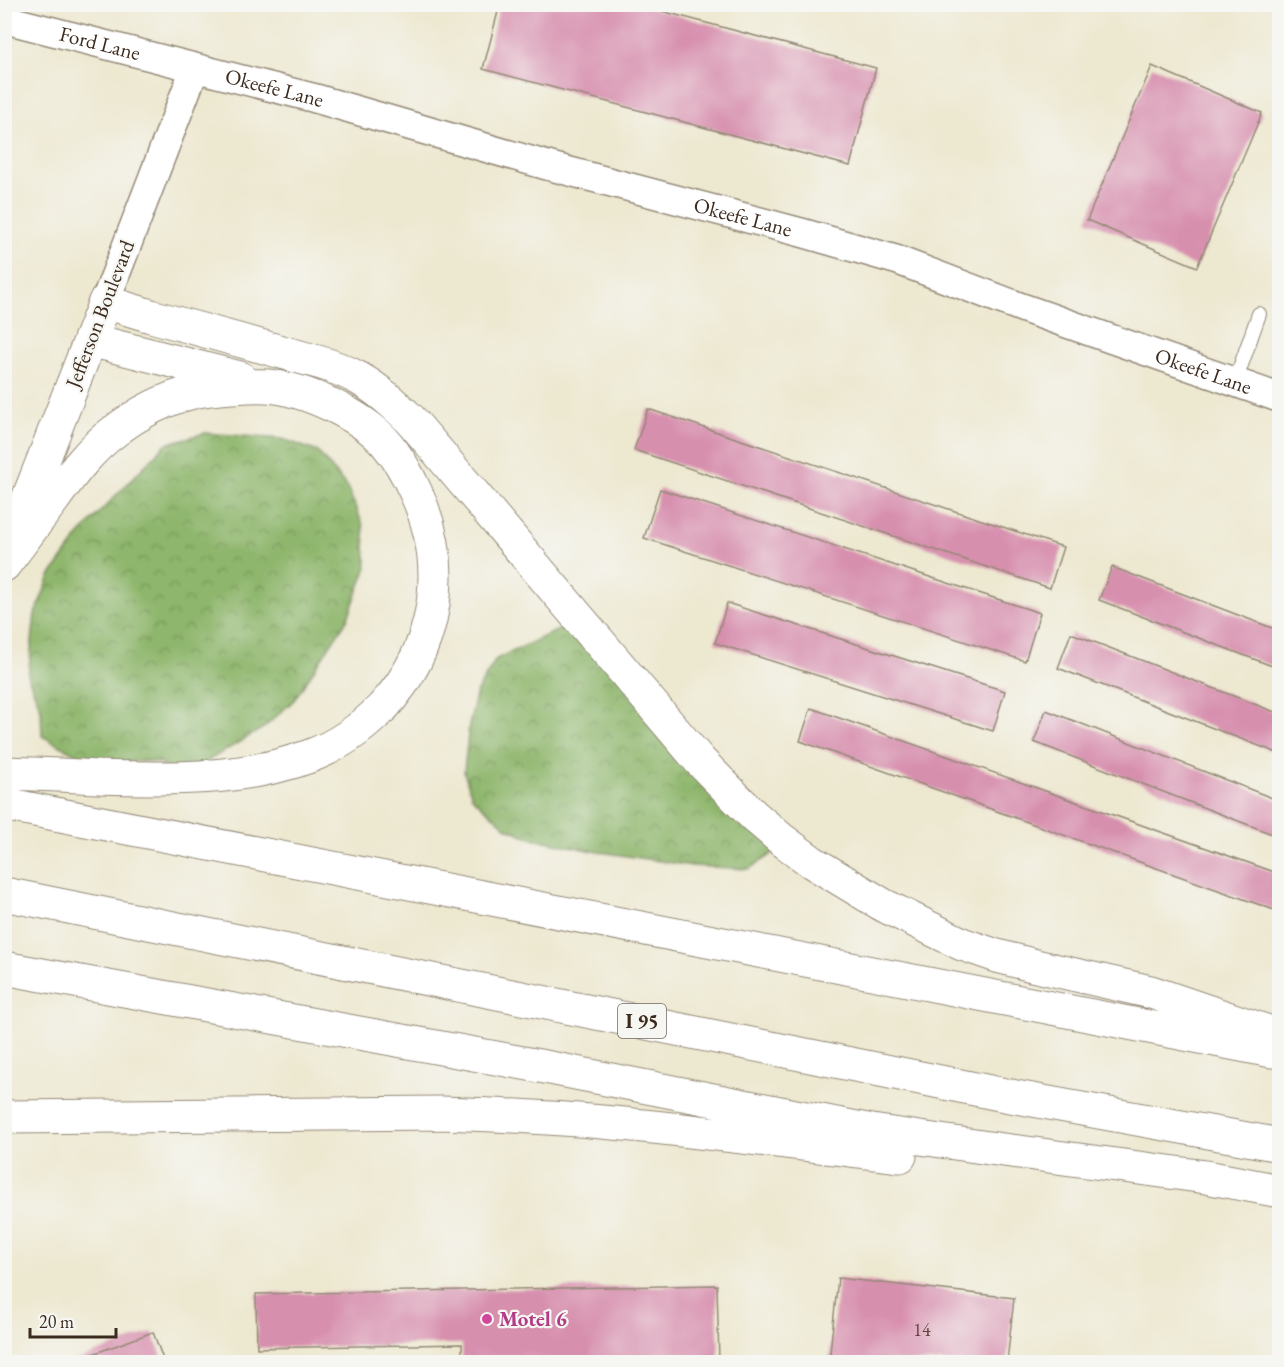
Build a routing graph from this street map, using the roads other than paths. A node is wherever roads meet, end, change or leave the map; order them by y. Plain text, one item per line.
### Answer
1 (4, 19) edge
2 (195, 68) junction
3 (105, 302) junction
4 (1259, 314) dead end
5 (90, 340) junction
6 (1235, 382) junction
7 (268, 386) junction
8 (1280, 398) edge
9 (4, 560) edge
10 (4, 565) edge
11 (4, 773) edge
12 (4, 804) edge
13 (4, 894) edge
14 (4, 968) edge
15 (1280, 1036) edge
16 (1280, 1053) edge
17 (4, 1117) edge
18 (1280, 1145) edge
19 (1280, 1191) edge
20 (1280, 1198) edge

1 - 2 street, Ford Lane
2 - 3 street, Jefferson Boulevard
2 - 6 street, Okeefe Lane
3 - 5 main road, Jefferson Boulevard
3 - 15 main road
4 - 6 lane
5 - 7 main road
5 - 9 main road, Jefferson Boulevard
6 - 8 street, Okeefe Lane
7 - 10 main road
7 - 11 main road
12 - 16 main road
13 - 18 main road, I 95
14 - 19 main road
17 - 20 main road

